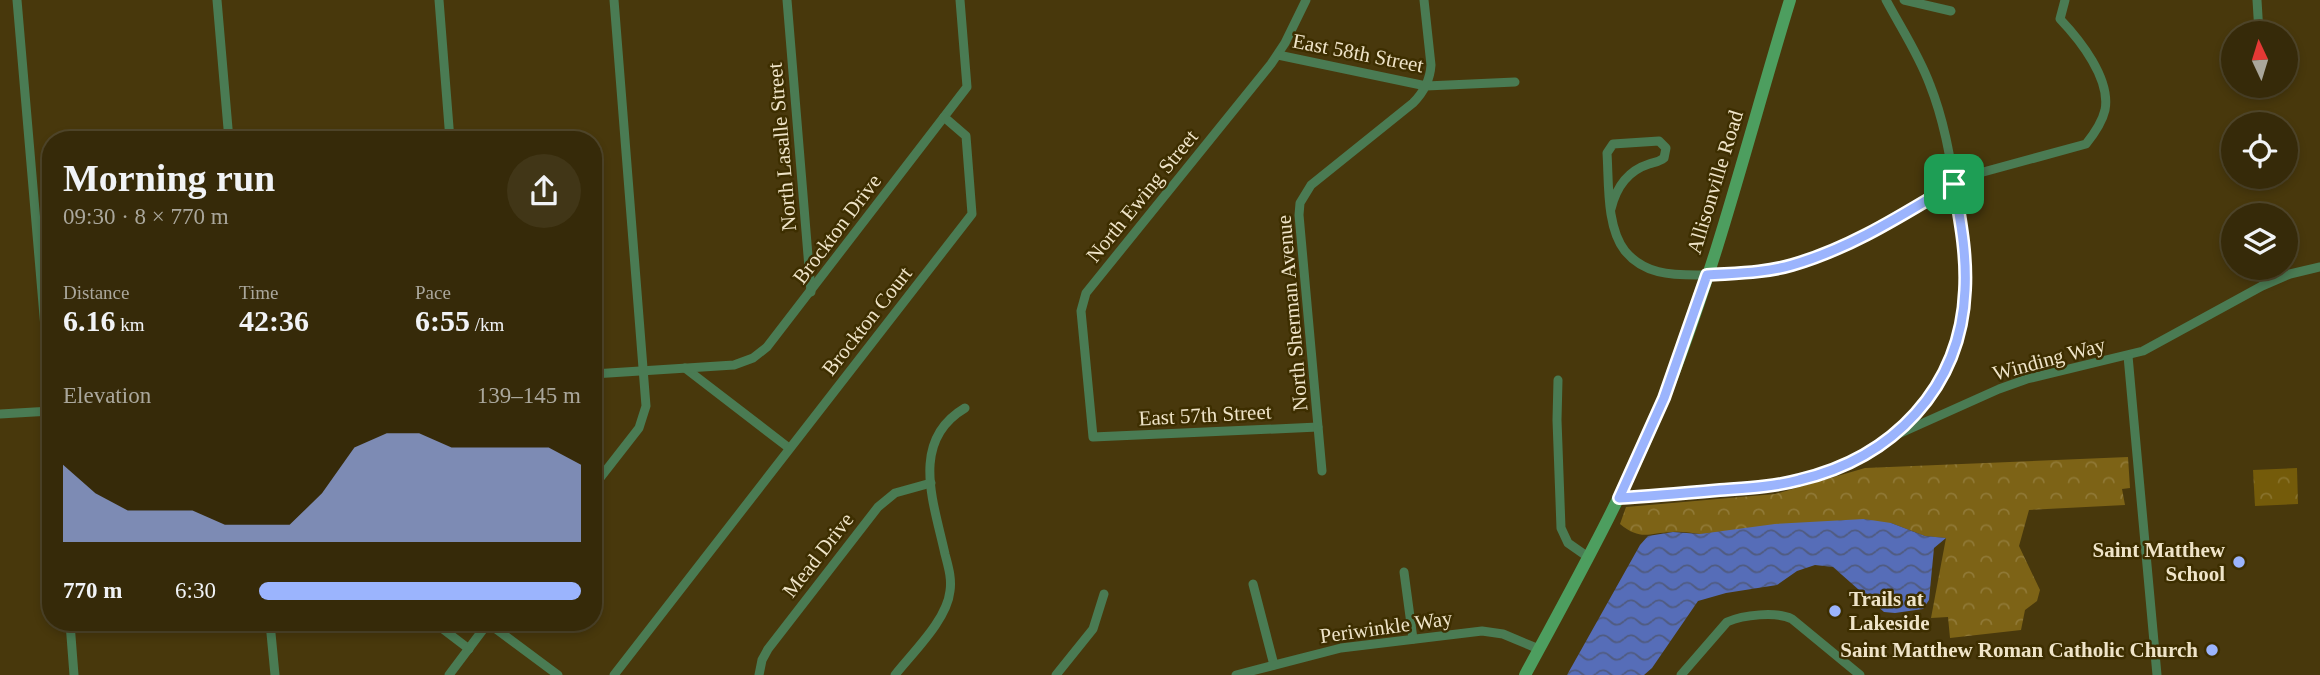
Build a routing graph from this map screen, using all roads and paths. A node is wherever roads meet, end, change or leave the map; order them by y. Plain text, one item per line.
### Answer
1 (17, 0) edge
2 (217, 0) edge
3 (439, 0) edge
4 (614, 0) edge
5 (788, 0) edge
6 (960, 0) edge
7 (1306, 0) edge
8 (1424, 0) edge
9 (1790, 0) edge
10 (1886, 0) edge
11 (1904, 0) edge
12 (2065, 0) edge
13 (2257, 0) edge
14 (1951, 11) dead end
15 (2258, 21) edge
16 (1278, 55) junction
17 (1515, 82) dead end
18 (1426, 86) junction
19 (944, 117) junction
20 (228, 131) edge
21 (449, 131) edge
22 (1954, 182) junction
23 (1611, 209) junction
24 (2320, 267) edge
25 (1707, 275) junction
26 (811, 292) junction
27 (42, 293) edge
28 (2127, 356) junction
29 (685, 368) junction
30 (643, 371) junction
31 (602, 373) edge
32 (1558, 380) dead end
33 (965, 408) dead end
34 (42, 412) edge
35 (0, 414) edge
36 (1318, 427) junction
37 (1894, 436) junction
38 (1093, 437) joint
39 (789, 449) junction
40 (1322, 471) dead end
41 (602, 475) edge
42 (931, 482) junction
43 (1619, 498) junction
44 (1588, 557) junction
45 (1404, 572) dead end
46 (1253, 584) dead end
47 (1104, 594) dead end
48 (71, 631) edge
49 (271, 631) edge
50 (445, 631) edge
51 (482, 631) edge
52 (499, 631) edge
53 (1413, 639) junction
54 (469, 649) junction
55 (1539, 649) junction
56 (1274, 665) junction
57 (74, 675) edge
58 (275, 675) edge
59 (449, 675) edge
60 (558, 675) edge
61 (614, 675) edge
62 (759, 675) edge
63 (895, 675) edge
64 (1056, 675) edge
65 (1236, 675) edge
66 (1525, 675) edge
67 (1681, 675) edge
68 (1860, 675) edge
69 (2157, 675) edge

1 - 27 street
2 - 20 street
3 - 21 street
4 - 30 street
5 - 26 street, North Lasalle Street
6 - 19 street, Brockton Drive
7 - 16 street, North Ewing Street
8 - 18 street
9 - 25 main road, Allisonville Road
10 - 22 street
11 - 14 street
12 - 22 street
13 - 15 street
16 - 18 street, East 58th Street
16 - 38 street, North Ewing Street
17 - 18 street, East 58th Street
18 - 36 street, North Sherman Avenue
19 - 26 street, Brockton Drive
19 - 39 street, Brockton Court
22 - 25 street
22 - 37 street
23 - 23 street
23 - 25 street
24 - 28 street, Winding Way
25 - 43 main road, Allisonville Road
26 - 29 street, Brockton Drive
28 - 37 street, Winding Way
28 - 69 street
29 - 30 street
29 - 39 street
30 - 31 street
30 - 41 street
32 - 44 street
33 - 42 street
34 - 35 street
36 - 38 street, East 57th Street
36 - 40 street, North Sherman Avenue
37 - 43 street, Winding Way
39 - 61 street, Brockton Court
42 - 62 street, Mead Drive
42 - 63 street
43 - 44 main road, Allisonville Road
44 - 55 main road, Allisonville Road
45 - 53 street
46 - 56 street
47 - 64 street
48 - 57 street
49 - 58 street
50 - 54 street
51 - 54 street
52 - 60 street
53 - 55 street, Periwinkle Way
53 - 56 street, Periwinkle Way
54 - 59 street
55 - 66 main road, Allisonville Road
56 - 65 street, Periwinkle Way
67 - 68 street

